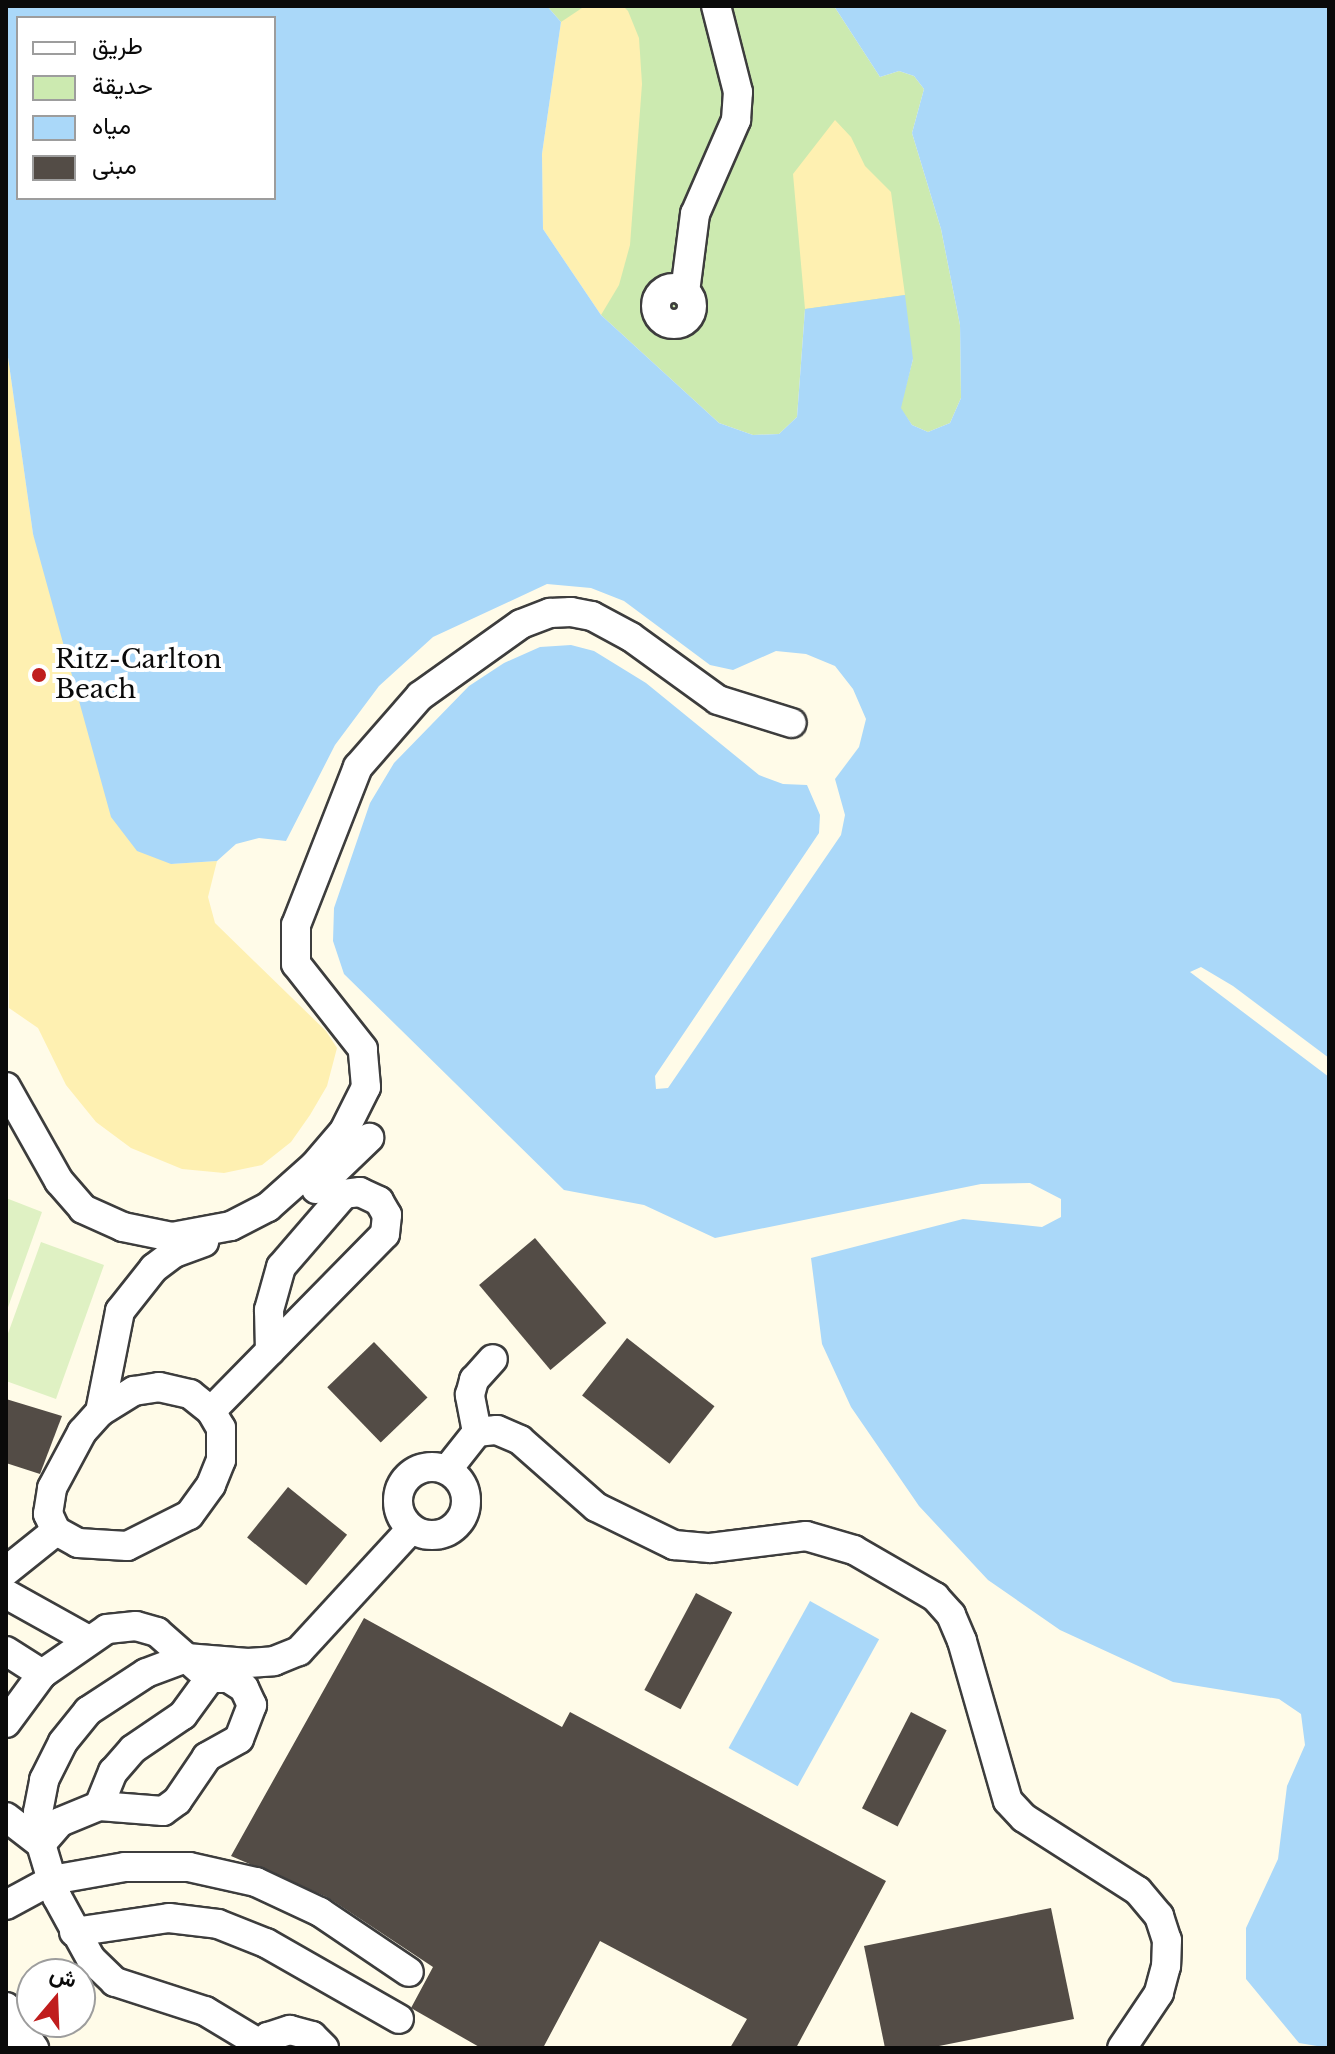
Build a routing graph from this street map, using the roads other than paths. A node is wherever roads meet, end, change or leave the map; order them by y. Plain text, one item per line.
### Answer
1 (716, 6) edge
2 (685, 292) dead end
3 (792, 723) dead end
4 (6, 1087) edge
5 (369, 1138) dead end
6 (336, 1156) junction
7 (173, 1245) junction
8 (270, 1351) junction
9 (493, 1359) dead end
10 (211, 1411) junction
11 (100, 1412) junction
12 (477, 1432) junction
13 (447, 1470) junction
14 (411, 1529) junction
15 (56, 1531) junction
16 (6, 1571) edge
17 (6, 1594) edge
18 (87, 1639) junction
19 (6, 1651) edge
20 (186, 1658) junction
21 (42, 1674) junction
22 (210, 1678) junction
23 (183, 1715) junction
24 (6, 1723) edge
25 (207, 1757) junction
26 (99, 1806) junction
27 (6, 1817) edge
28 (41, 1844) junction
29 (52, 1880) junction
30 (6, 1905) edge
31 (74, 1932) junction
32 (409, 1972) dead end
33 (6, 2007) edge
34 (399, 2019) dead end
35 (259, 2046) edge
36 (34, 2048) edge
37 (324, 2048) edge
38 (1122, 2048) edge

1 - 2 lane
3 - 6 lane
4 - 7 lane
5 - 6 lane
6 - 7 lane
7 - 11 lane
8 - 8 lane
8 - 10 lane
9 - 12 lane
10 - 11 lane
10 - 15 lane
11 - 15 lane
12 - 13 lane
12 - 38 lane
13 - 14 lane
13 - 14 lane
14 - 20 lane
15 - 16 lane
17 - 18 lane
18 - 20 lane
18 - 21 lane
19 - 21 lane
20 - 22 lane
20 - 28 lane
21 - 24 lane
22 - 23 lane
22 - 25 lane
23 - 25 lane
23 - 26 lane
25 - 26 lane
26 - 28 lane
27 - 28 lane
28 - 29 lane
29 - 30 lane
29 - 31 lane
29 - 32 lane
31 - 34 lane
31 - 35 lane
33 - 36 lane
35 - 37 lane

